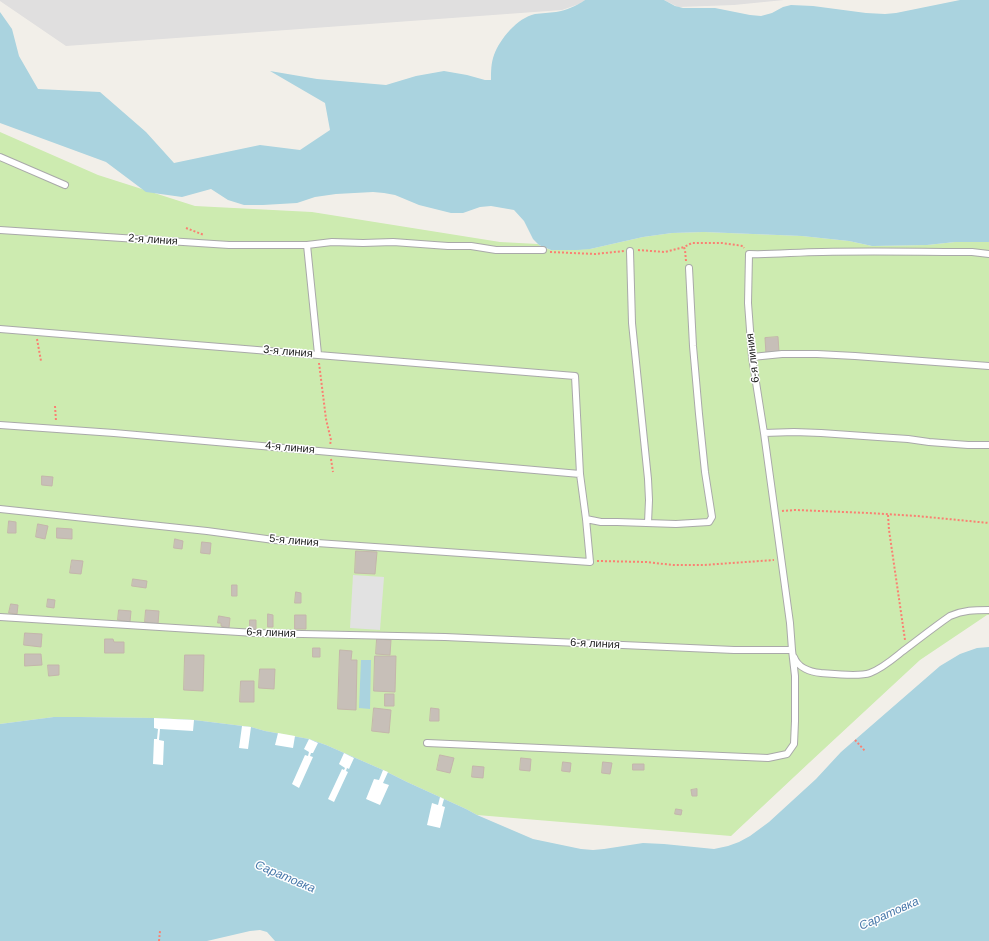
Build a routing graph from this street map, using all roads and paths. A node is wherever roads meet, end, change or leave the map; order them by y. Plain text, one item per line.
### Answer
1 (0, 157) edge
2 (65, 185) dead end
3 (0, 230) edge
4 (307, 245) junction
5 (684, 247) junction
6 (543, 250) joint
7 (630, 251) junction
8 (748, 254) junction
9 (989, 254) edge
10 (689, 268) joint
11 (0, 329) edge
12 (36, 332) junction
13 (318, 354) junction
14 (752, 357) junction
15 (41, 361) dead end
16 (989, 366) edge
17 (55, 406) dead end
18 (0, 425) edge
19 (57, 429) junction
20 (764, 434) junction
21 (989, 445) edge
22 (329, 452) junction
23 (333, 472) dead end
24 (580, 474) junction
25 (0, 508) edge
26 (775, 512) junction
27 (888, 515) junction
28 (586, 519) junction
29 (648, 523) junction
30 (989, 523) edge
31 (782, 560) junction
32 (590, 562) junction
33 (989, 610) edge
34 (0, 617) edge
35 (906, 648) junction
36 (792, 650) junction
37 (855, 740) dead end
38 (427, 743) dead end
39 (864, 751) dead end
40 (160, 930) dead end
41 (159, 941) edge

1 - 2 lane
3 - 4 lane, 2-я линия
4 - 6 lane, 2-я линия
4 - 13 lane
5 - 7 path
5 - 8 path
5 - 10 path
6 - 7 path
7 - 29 lane
8 - 9 lane
8 - 14 lane, 6-я линия
10 - 29 lane
11 - 12 lane, 3-я линия
12 - 13 lane, 3-я линия
12 - 15 path
13 - 22 path
13 - 24 lane, 3-я линия
14 - 16 lane
14 - 20 lane, 6-я линия
17 - 19 path
18 - 19 lane, 4-я линия
19 - 22 lane, 4-я линия
20 - 21 lane
20 - 26 lane, 6-я линия
22 - 23 path
22 - 24 lane, 4-я линия
24 - 28 lane
25 - 32 lane, 5-я линия
26 - 27 path
26 - 31 lane, 6-я линия
27 - 30 path
27 - 35 path
28 - 29 lane
28 - 32 lane
31 - 32 path
31 - 36 lane, 6-я линия
33 - 35 lane
34 - 36 lane, 6-я линия
35 - 36 lane
36 - 38 lane
37 - 39 path
40 - 41 path

